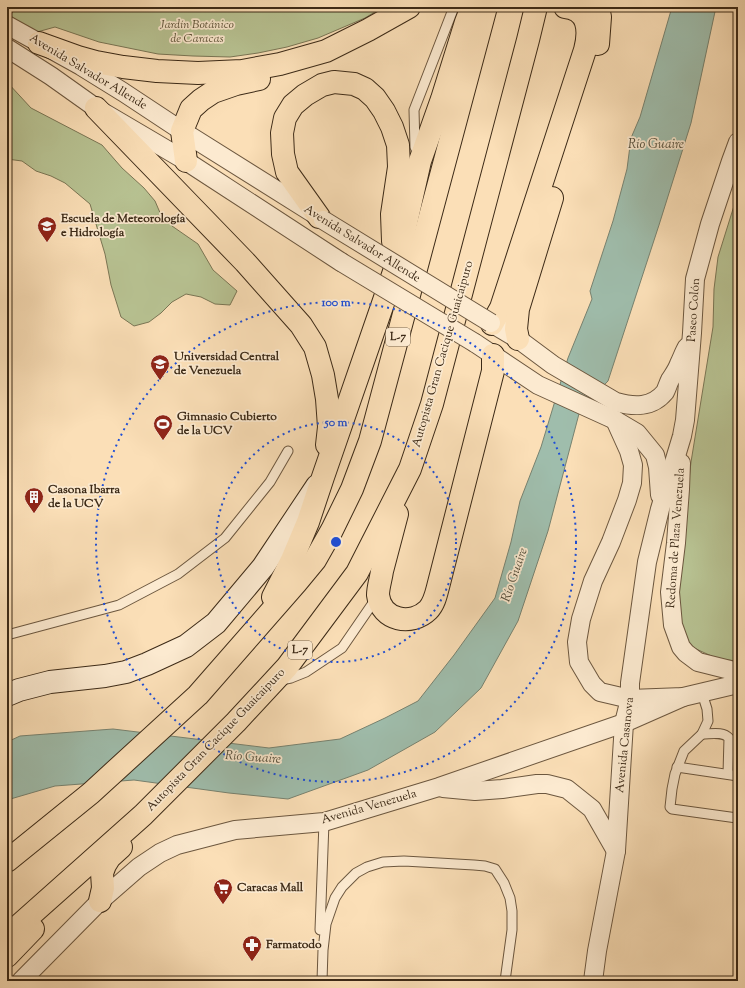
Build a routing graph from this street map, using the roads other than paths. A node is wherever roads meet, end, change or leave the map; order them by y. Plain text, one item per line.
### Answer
1 (10, 7) edge
2 (409, 7) edge
3 (422, 7) edge
4 (454, 7) edge
5 (472, 7) edge
6 (486, 7) edge
7 (536, 7) edge
8 (564, 7) edge
9 (598, 7) edge
10 (7, 11) edge
11 (7, 25) edge
12 (528, 40) junction
13 (39, 43) junction
14 (7, 48) edge
15 (96, 108) junction
16 (182, 131) junction
17 (738, 142) edge
18 (186, 161) junction
19 (420, 161) junction
20 (321, 219) junction
21 (397, 263) junction
22 (491, 324) junction
23 (692, 333) junction
24 (518, 339) junction
25 (493, 355) junction
26 (615, 420) junction
27 (682, 436) junction
28 (288, 451) dead end
29 (410, 469) junction
30 (323, 477) junction
31 (660, 509) junction
32 (378, 595) junction
33 (7, 635) edge
34 (248, 637) junction
35 (738, 672) edge
36 (274, 681) junction
37 (738, 684) edge
38 (702, 693) junction
39 (7, 695) edge
40 (683, 697) junction
41 (630, 699) junction
42 (624, 723) junction
43 (702, 734) junction
44 (677, 767) junction
45 (728, 774) junction
46 (738, 776) edge
47 (439, 787) junction
48 (144, 813) junction
49 (737, 818) dead end
50 (324, 822) junction
51 (16, 851) edge
52 (616, 851) junction
53 (100, 901) junction
54 (7, 936) edge
55 (7, 956) edge
56 (21, 981) edge
57 (319, 981) edge
58 (322, 981) edge
59 (505, 981) edge
60 (593, 981) edge

1 - 10 lane
2 - 13 highway
3 - 16 highway
4 - 19 lane
5 - 19 highway
6 - 34 highway, L-7
7 - 12 highway, Autopista Gran Cacique Guaicaipuro / L-7
8 - 12 highway
8 - 22 highway
9 - 24 highway
11 - 13 street, Avenida Salvador Allende
12 - 29 highway, Autopista Gran Cacique Guaicaipuro / L-7
13 - 16 street, Avenida Salvador Allende
14 - 15 street, Avenida Salvador Allende
15 - 18 street, Avenida Salvador Allende
15 - 30 highway
16 - 18 highway
16 - 20 street, Avenida Salvador Allende
17 - 23 street, Paseo Colón
18 - 25 street, Avenida Salvador Allende, bridge
19 - 21 highway
20 - 21 highway
20 - 22 street, Avenida Salvador Allende, bridge
21 - 30 highway
22 - 24 street, Avenida Salvador Allende
23 - 24 street, Avenida Salvador Allende
23 - 27 street, Paseo Colón
25 - 26 street, Avenida Salvador Allende
25 - 32 highway
26 - 31 street, Avenida Casanova
26 - 41 street
27 - 31 street, Avenida Casanova
27 - 35 street, Redoma de Plaza Venezuela
28 - 33 lane
29 - 32 highway
29 - 36 highway, Autopista Gran Cacique Guaicaipuro / L-7
30 - 34 highway
30 - 39 main road
31 - 41 street, Avenida Casanova
32 - 36 lane
34 - 51 highway, L-7
36 - 48 highway, Autopista Gran Cacique Guaicaipuro / L-7
37 - 38 street
38 - 40 street
38 - 43 lane
40 - 41 street
40 - 42 street, Avenida Venezuela
41 - 42 street, Avenida Casanova
42 - 47 street, Avenida Venezuela
42 - 52 street, Avenida Casanova
43 - 44 lane
43 - 45 lane
44 - 45 lane
44 - 49 lane
45 - 46 lane
47 - 50 street, Avenida Venezuela
47 - 52 street
48 - 53 highway
48 - 54 highway, Autopista Gran Cacique Guaicaipuro / L-7
48 - 55 highway
50 - 53 street, Avenida Venezuela
50 - 57 lane
52 - 60 street, Avenida Casanova
53 - 56 street, Avenida Venezuela
58 - 59 lane

